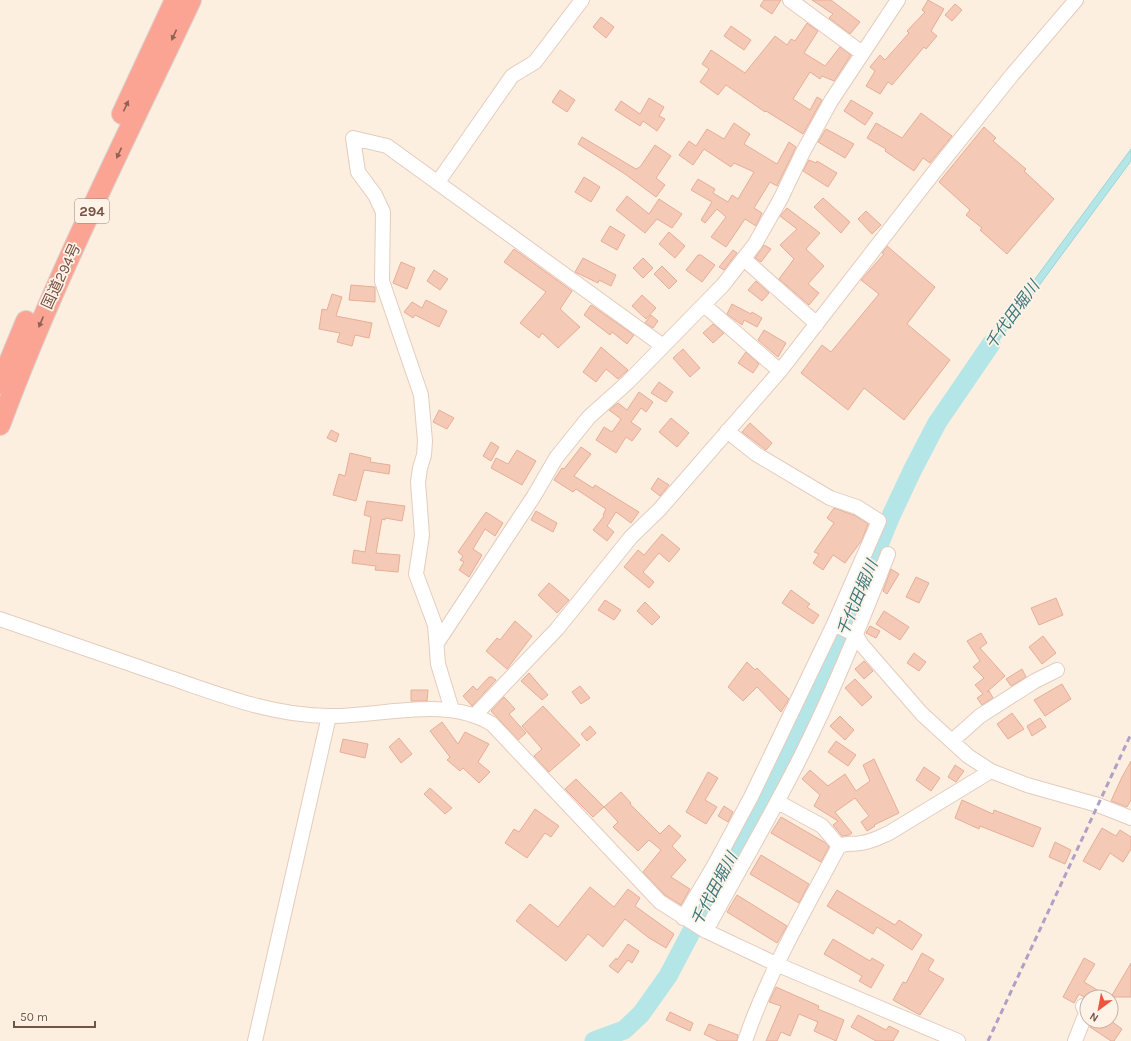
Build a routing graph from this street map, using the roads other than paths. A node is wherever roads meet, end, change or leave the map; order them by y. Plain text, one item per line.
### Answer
1 (175, 0) edge
2 (191, 0) edge
3 (582, 0) edge
4 (790, 0) edge
5 (898, 0) edge
6 (1076, 0) edge
7 (862, 54) junction
8 (438, 182) junction
9 (744, 259) junction
10 (704, 305) junction
11 (817, 324) junction
12 (663, 346) junction
13 (780, 371) junction
14 (0, 384) edge
15 (0, 424) edge
16 (727, 431) junction
17 (888, 554) dead end
18 (0, 619) edge
19 (834, 624) junction
20 (856, 635) junction
21 (437, 643) junction
22 (1057, 670) dead end
23 (452, 710) junction
24 (475, 715) junction
25 (329, 716) junction
26 (952, 741) junction
27 (991, 771) junction
28 (778, 802) junction
29 (1131, 818) edge
30 (839, 846) junction
31 (683, 918) junction
32 (706, 931) junction
33 (776, 964) junction
34 (1080, 1029) edge
35 (255, 1041) edge
36 (745, 1041) edge
37 (958, 1041) edge
38 (1075, 1041) edge

14 -> 1 highway, 国道294号 / 294
2 -> 15 highway, 国道294号 / 294
3 - 8 street
4 - 7 street
5 - 7 street
6 - 11 street
7 - 9 street
8 - 12 street
8 - 21 street
9 - 10 street
9 - 11 street
10 - 12 street
10 - 13 street
11 - 13 street
12 - 21 street
13 - 16 street
16 - 19 street
16 - 24 street
17 - 20 street
18 - 25 street
19 - 20 street
19 - 31 street
20 - 26 street
20 - 28 street
21 - 23 street
22 - 26 street
23 - 24 street
23 - 25 street
24 - 31 street
25 - 35 street
26 - 27 street
27 - 29 street
27 - 30 street
28 - 30 street
28 - 32 street
30 - 33 street
31 - 32 street
32 - 33 street
33 - 36 street
33 - 37 street
34 - 38 street

